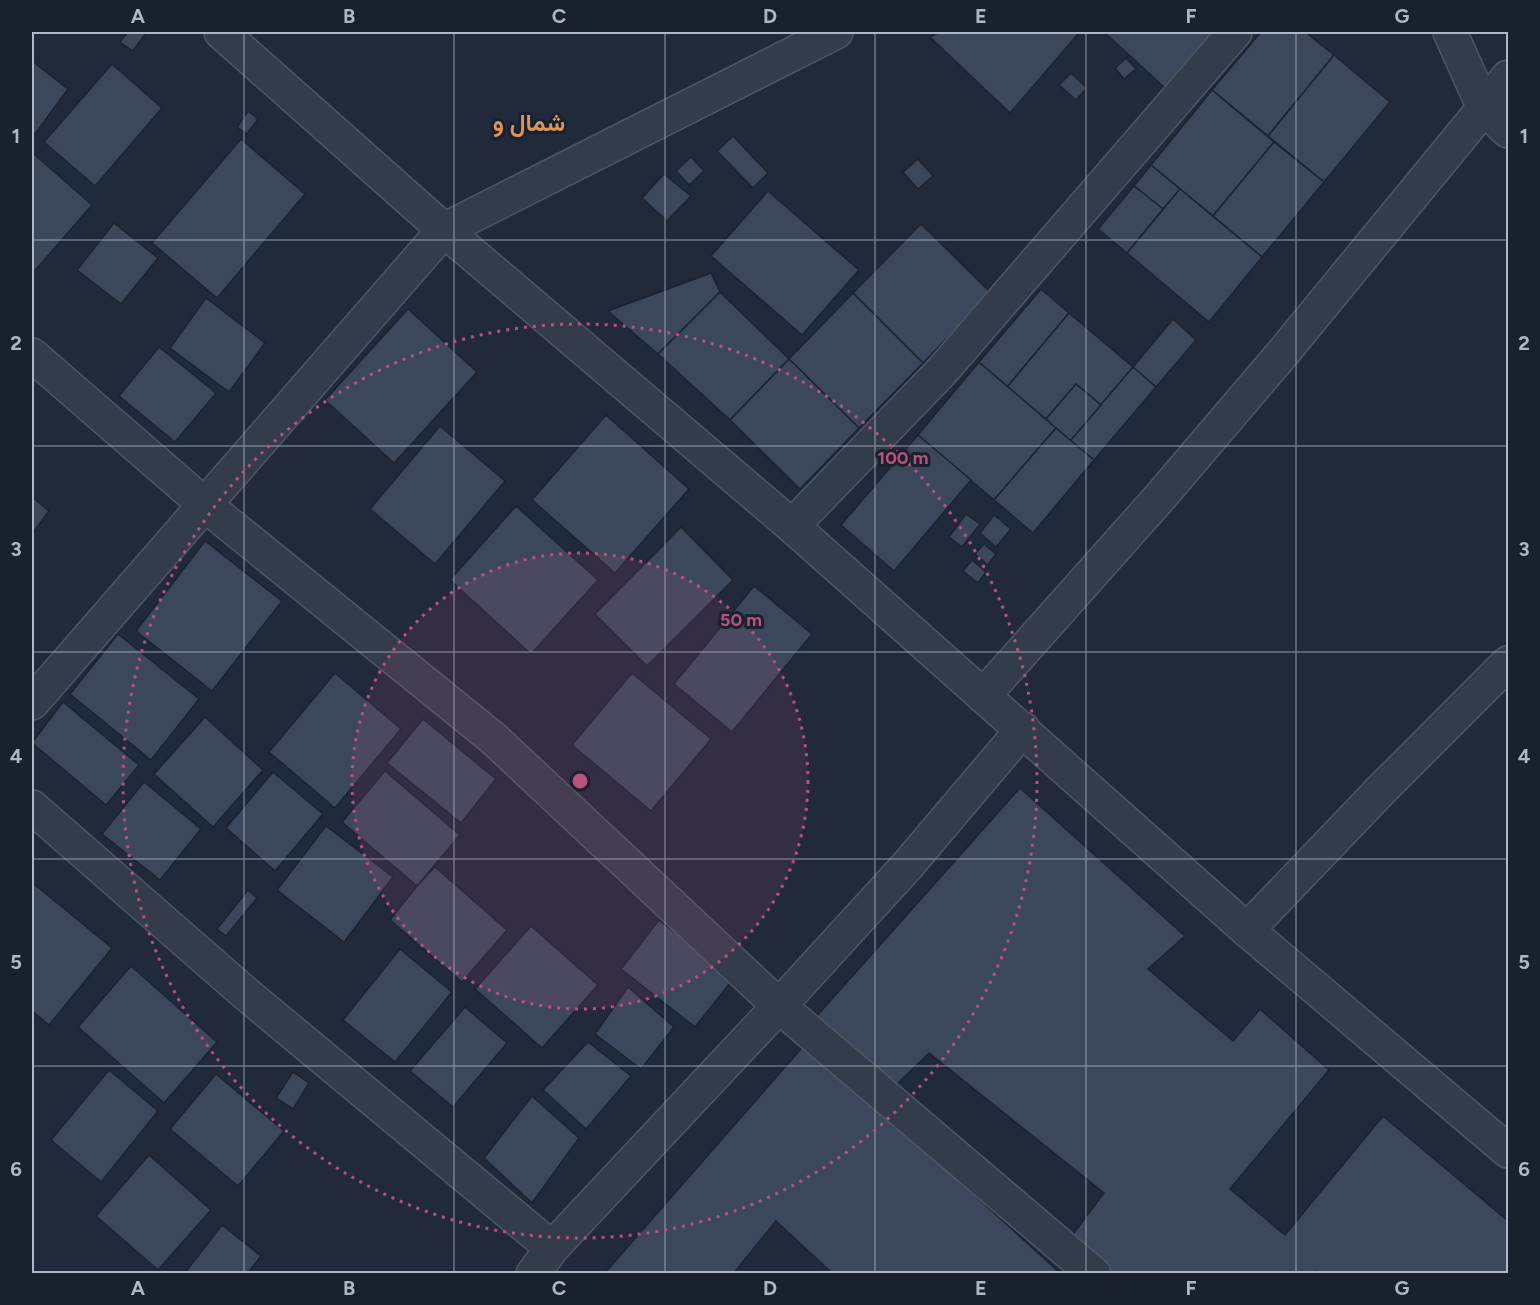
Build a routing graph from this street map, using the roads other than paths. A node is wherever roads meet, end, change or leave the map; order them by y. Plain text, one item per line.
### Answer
1 (221, 32) edge
2 (836, 32) edge
3 (1235, 32) edge
4 (1450, 32) edge
5 (1509, 77) edge
6 (1484, 108) junction
7 (1509, 131) edge
8 (444, 231) junction
9 (32, 355) edge
10 (204, 504) junction
11 (792, 526) junction
12 (1509, 663) edge
13 (983, 696) junction
14 (32, 703) edge
15 (1023, 729) junction
16 (32, 807) edge
17 (1247, 930) junction
18 (779, 1006) junction
19 (1509, 1151) edge
20 (542, 1261) edge
21 (1094, 1274) edge

1 - 8 street
2 - 8 street
3 - 11 street
4 - 6 street
5 - 6 street
6 - 7 street
6 - 13 street
8 - 10 street
8 - 11 street
9 - 10 street
10 - 14 street
10 - 18 street
11 - 13 street
12 - 17 street
13 - 15 street
15 - 17 street
15 - 18 street
16 - 20 street
17 - 19 street
18 - 20 street
18 - 21 street

